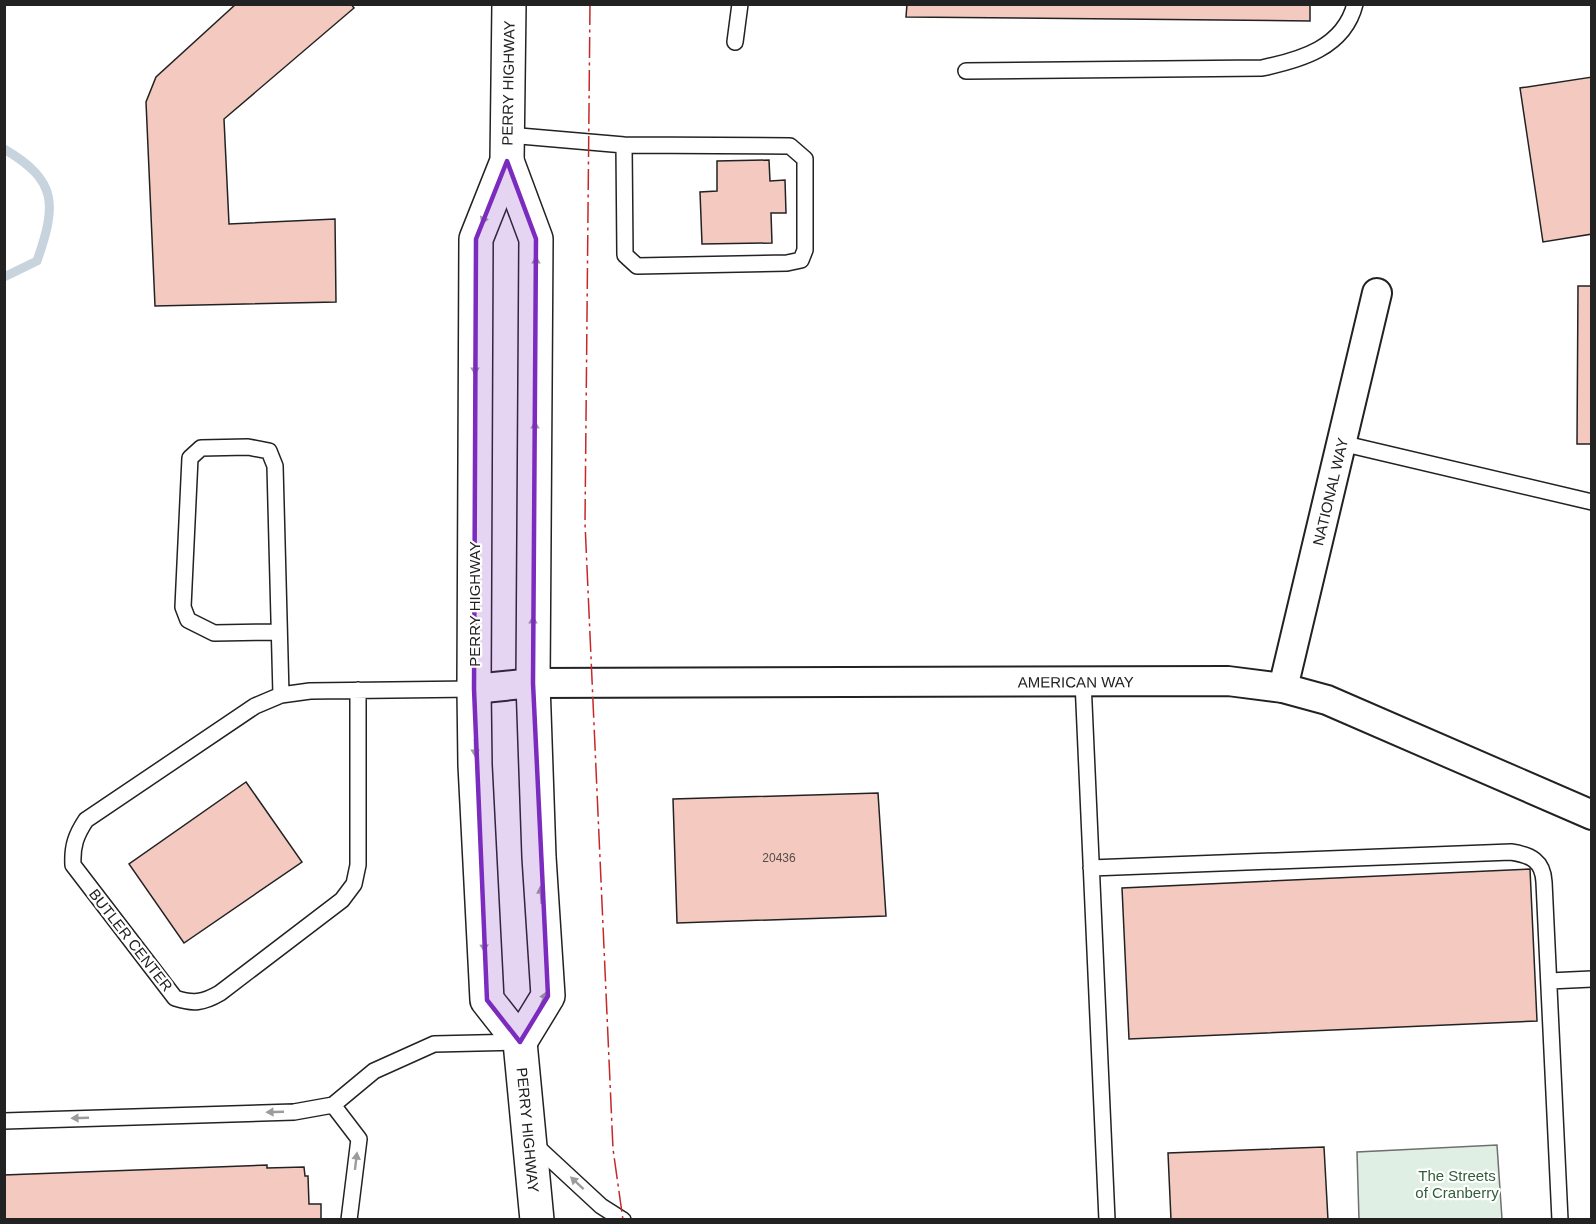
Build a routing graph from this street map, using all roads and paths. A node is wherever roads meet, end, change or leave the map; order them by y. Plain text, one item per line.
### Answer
1 (509, 4) edge
2 (740, 4) edge
3 (1355, 4) edge
4 (735, 42) dead end
5 (966, 71) dead end
6 (624, 145) junction
7 (508, 148) junction
8 (1377, 293) dead end
9 (1341, 443) junction
10 (1592, 502) edge
11 (277, 632) junction
12 (1083, 681) junction
13 (533, 683) junction
14 (1283, 688) junction
15 (474, 689) junction
16 (358, 690) junction
17 (281, 695) junction
18 (1592, 815) edge
19 (1091, 868) junction
20 (1592, 979) edge
21 (1549, 981) junction
22 (520, 1042) junction
23 (333, 1105) junction
24 (4, 1121) edge
25 (528, 1139) junction
26 (349, 1220) edge
27 (537, 1220) edge
28 (622, 1220) edge
29 (1107, 1220) edge
30 (1560, 1220) edge

1 - 7 main road, PERRY HIGHWAY
2 - 4 lane
3 - 5 lane
6 - 6 lane
6 - 7 lane
13 -> 7 main road, PERRY HIGHWAY
7 -> 15 main road, PERRY HIGHWAY
8 - 9 street, NATIONAL WAY
9 - 10 lane
9 - 14 street, NATIONAL WAY
11 - 11 lane
11 - 17 lane
12 - 13 street, AMERICAN WAY
12 - 14 street, AMERICAN WAY
12 - 19 lane
13 - 15 street, AMERICAN WAY
22 -> 13 main road, PERRY HIGHWAY
14 - 18 street, AMERICAN WAY
15 - 16 lane, BUTLER CENTER
15 -> 22 main road, PERRY HIGHWAY
16 - 17 lane, BUTLER CENTER
16 - 17 lane, BUTLER CENTER
19 - 21 lane
19 - 29 lane
20 - 21 lane
21 - 30 lane
22 - 23 lane
22 - 25 main road, PERRY HIGHWAY
23 -> 24 lane
26 -> 23 lane
25 - 27 main road, PERRY HIGHWAY
28 -> 25 lane

